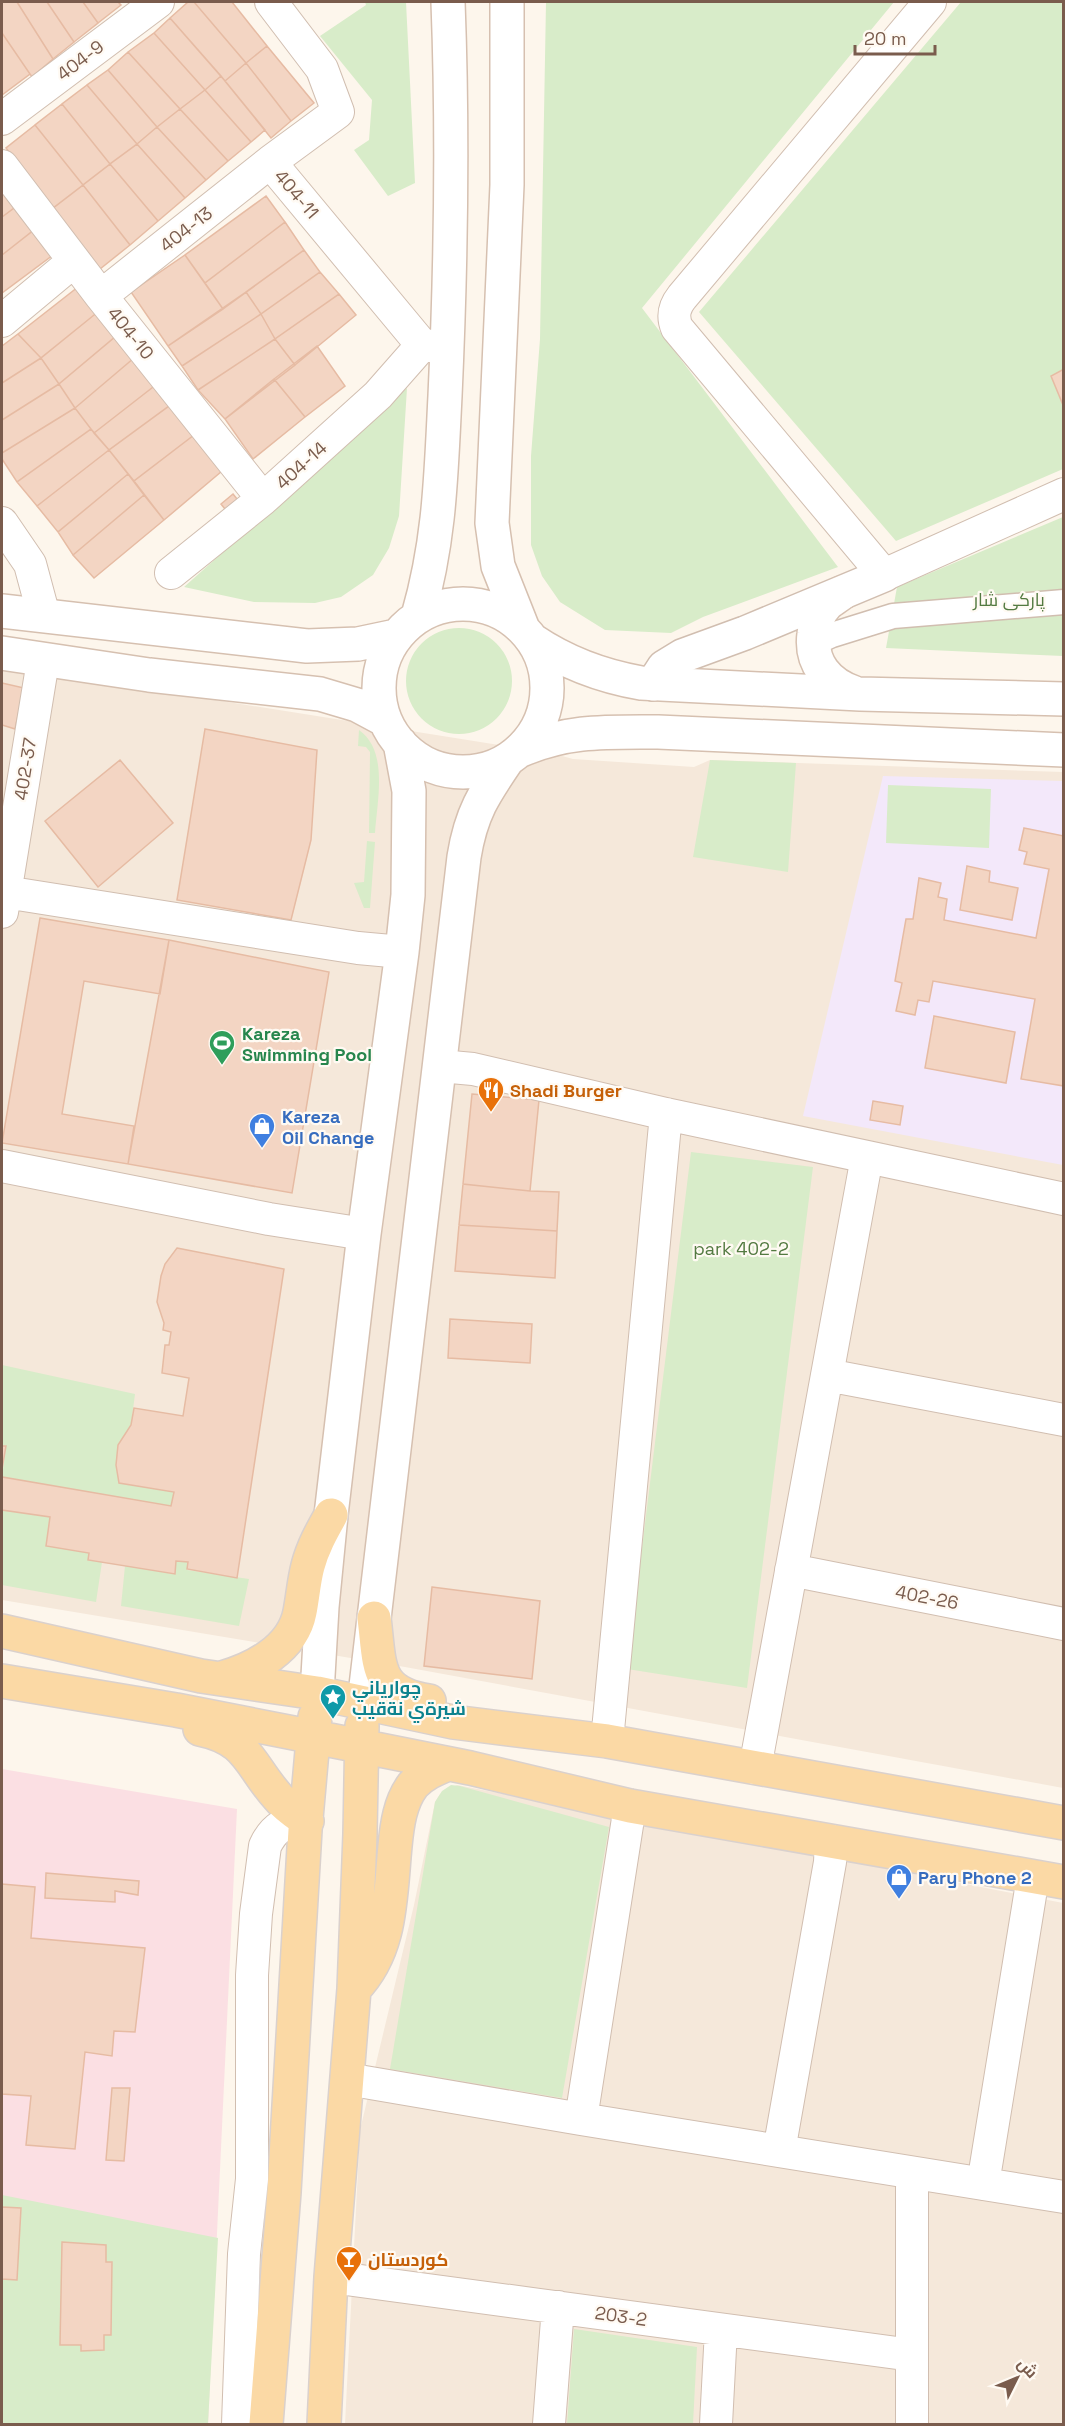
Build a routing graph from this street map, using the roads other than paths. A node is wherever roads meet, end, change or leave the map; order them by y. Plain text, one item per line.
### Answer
1 (158, 2) edge
2 (271, 2) edge
3 (448, 2) edge
4 (507, 2) edge
5 (930, 2) edge
6 (2, 119) edge
7 (270, 162) junction
8 (2, 166) edge
9 (74, 261) junction
10 (101, 296) junction
11 (2, 321) edge
12 (435, 346) junction
13 (1064, 494) edge
14 (263, 499) junction
15 (2, 523) edge
16 (171, 573) dead end
17 (884, 575) junction
18 (842, 593) junction
19 (1064, 602) edge
20 (2, 611) edge
21 (44, 616) junction
22 (407, 626) junction
23 (528, 635) junction
24 (812, 644) junction
25 (2, 653) edge
26 (43, 661) junction
27 (653, 684) junction
28 (855, 693) junction
29 (1064, 699) edge
30 (393, 731) junction
31 (1064, 750) edge
32 (514, 755) junction
33 (3, 902) edge
34 (402, 952) junction
35 (440, 1066) junction
36 (666, 1114) junction
37 (867, 1157) junction
38 (2, 1166) edge
39 (1064, 1199) edge
40 (364, 1234) junction
41 (827, 1375) junction
42 (1064, 1420) edge
43 (331, 1515) junction
44 (791, 1570) junction
45 (374, 1618) junction
46 (1064, 1624) edge
47 (2, 1631) edge
48 (221, 1679) junction
49 (2, 1681) edge
50 (317, 1694) junction
51 (364, 1703) junction
52 (143, 1705) junction
53 (570, 1737) junction
54 (314, 1738) junction
55 (607, 1742) junction
56 (360, 1746) junction
57 (448, 1764) junction
58 (755, 1768) junction
59 (630, 1806) junction
60 (307, 1821) junction
61 (1064, 1823) edge
62 (831, 1841) junction
63 (1048, 1880) edge
64 (354, 1989) junction
65 (347, 2079) junction
66 (581, 2119) junction
67 (779, 2151) junction
68 (912, 2173) junction
69 (983, 2184) junction
70 (1064, 2197) edge
71 (331, 2277) junction
72 (558, 2307) junction
73 (721, 2330) junction
74 (912, 2355) junction
75 (238, 2424) edge
76 (266, 2424) edge
77 (324, 2424) edge
78 (549, 2424) edge
79 (716, 2424) edge
80 (912, 2424) edge

1 - 6 street, 404-9
2 - 7 street, 404-11
3 - 12 main road
4 - 23 main road
5 - 17 street
7 - 10 street, 404-13
7 - 12 street, 404-11
8 - 9 street, 404-10
9 - 10 street, 404-10
9 - 11 street
10 - 14 street, 404-10
12 - 14 street, 404-14
12 - 22 main road
13 - 17 street
14 - 16 street, 404-14
15 - 21 street
17 - 18 main road
18 - 24 main road
18 - 27 main road
19 - 24 street
20 - 21 main road
21 - 22 main road
22 - 23 main road
22 - 30 main road
23 - 27 main road
23 - 32 main road
24 - 28 main road
25 - 26 main road
26 - 30 main road
26 - 33 street, 402-37
27 - 28 main road
28 - 29 main road
30 - 32 main road
30 - 34 main road
31 - 32 main road
32 - 35 main road
33 - 34 street
34 - 40 main road
35 - 36 street
35 - 45 main road
36 - 37 street
36 - 55 street
37 - 39 street
37 - 41 street
38 - 40 street
40 - 43 main road
41 - 42 street
41 - 44 street
43 - 48 main road
43 - 50 main road
44 - 46 street, 402-26
44 - 58 street
45 - 51 main road
45 - 53 main road
47 - 48 main road
48 - 50 main road
49 - 52 main road
50 - 51 main road
50 - 54 main road
51 - 53 main road
51 - 56 main road
52 - 54 main road
52 - 60 main road
53 - 55 main road
54 - 56 main road
54 - 60 main road
55 - 58 main road
56 - 57 main road
56 - 64 main road
57 - 59 main road
57 - 64 main road
58 - 61 main road
59 - 62 main road
59 - 66 street
60 - 75 street
60 - 76 main road
62 - 63 main road
62 - 67 street
63 - 69 street
64 - 65 main road
65 - 66 street
65 - 71 main road
66 - 67 street
67 - 68 street
68 - 69 street
68 - 74 street
69 - 70 street
71 - 72 street, 203-2
71 - 77 main road
72 - 73 street, 203-2
72 - 78 street
73 - 74 street, 203-2
73 - 79 street
74 - 80 street

